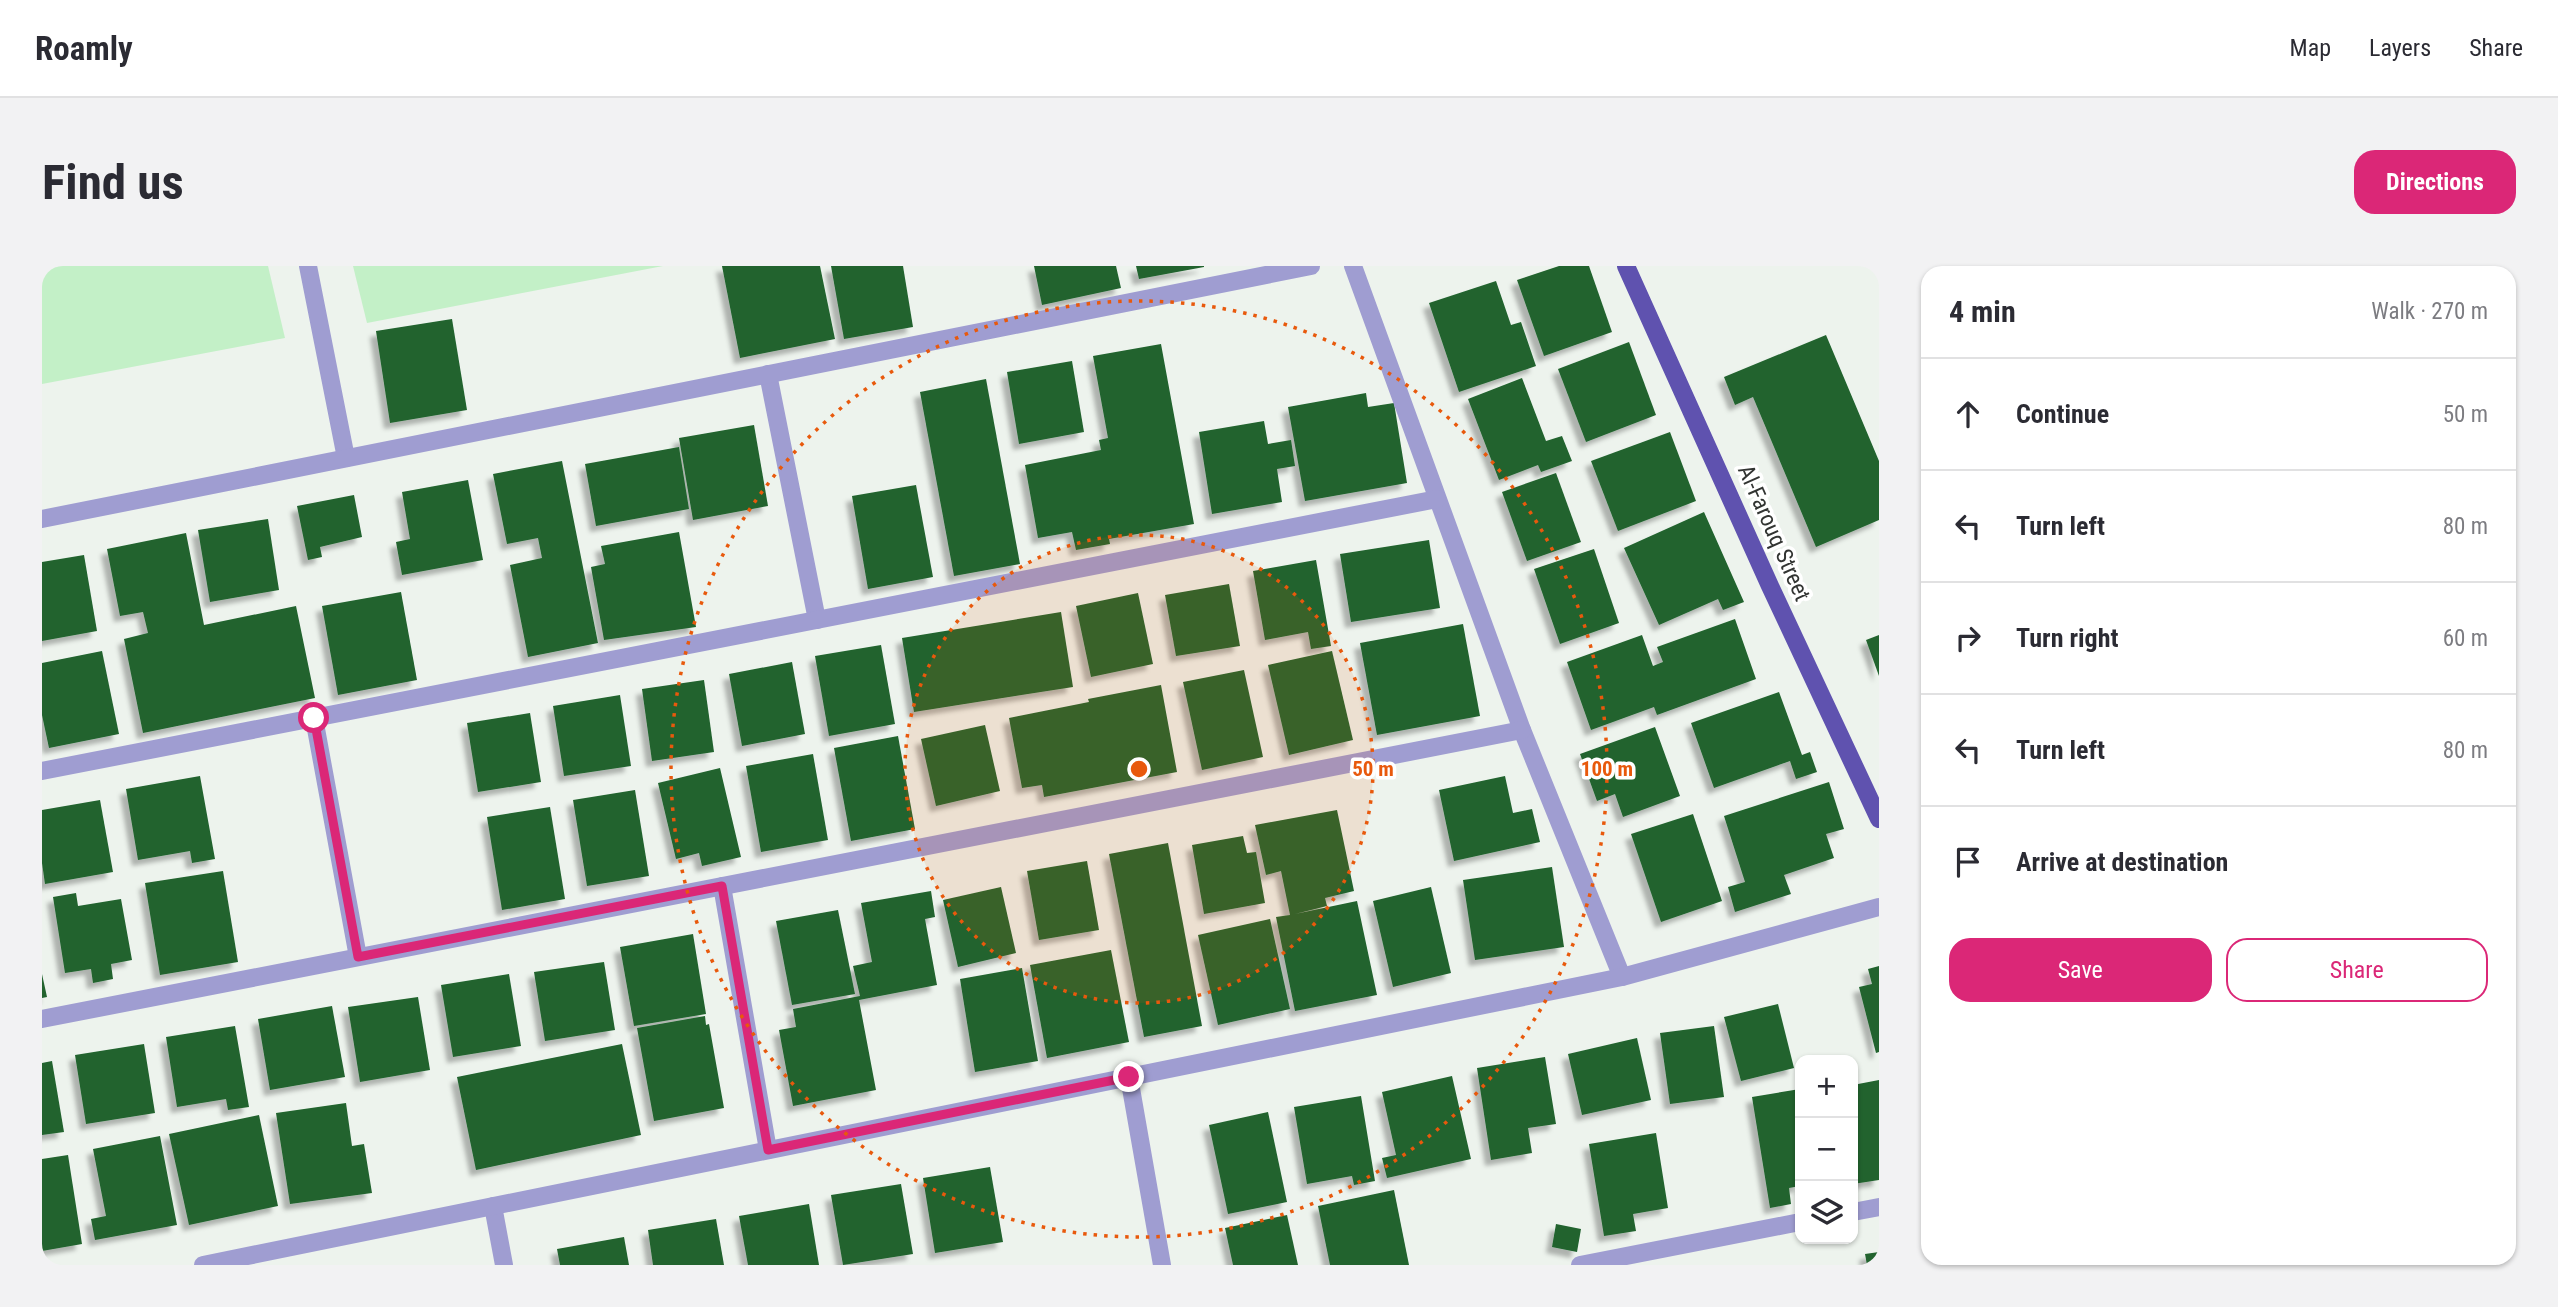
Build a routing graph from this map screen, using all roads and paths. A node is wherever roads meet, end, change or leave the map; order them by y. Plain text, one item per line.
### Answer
1 (308, 266) edge
2 (1311, 266) edge
3 (1353, 266) edge
4 (1626, 266) edge
5 (768, 374) junction
6 (346, 458) junction
7 (1437, 499) junction
8 (42, 519) edge
9 (817, 620) junction
10 (314, 718) junction
11 (1522, 730) junction
12 (42, 771) edge
13 (1879, 820) edge
14 (722, 886) junction
15 (1879, 907) edge
16 (358, 957) junction
17 (1622, 977) junction
18 (42, 1019) edge
19 (1129, 1077) junction
20 (768, 1150) junction
21 (493, 1206) junction
22 (1879, 1206) edge
23 (1858, 1211) edge
24 (1795, 1223) edge
25 (202, 1265) edge
26 (504, 1265) edge
27 (1162, 1265) edge
28 (1580, 1265) edge

1 - 6 street
2 - 5 street
3 - 7 street
4 - 13 main road, Al-Farouq Street
5 - 6 street
5 - 9 street
6 - 8 street
7 - 9 street
7 - 11 street
9 - 10 street
10 - 12 street
10 - 16 street
11 - 14 street
11 - 17 street
14 - 16 street
14 - 20 street
15 - 17 street
16 - 18 street
17 - 19 street
19 - 20 street
19 - 27 street
20 - 21 street
21 - 25 street
21 - 26 street
22 - 23 street
24 - 28 street

